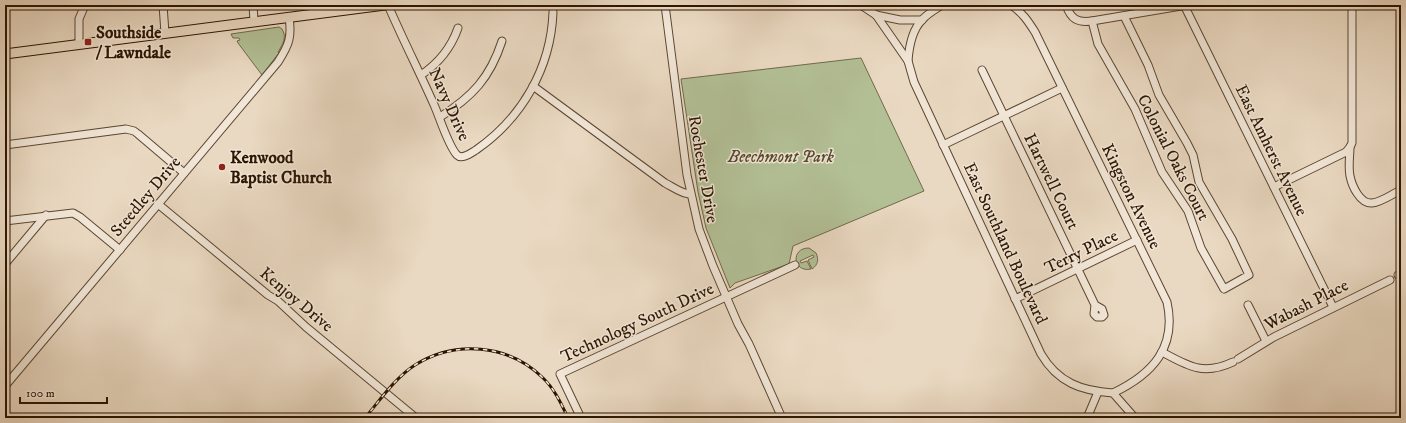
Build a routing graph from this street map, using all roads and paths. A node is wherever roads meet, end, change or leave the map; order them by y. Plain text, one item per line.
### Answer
1 (84, 5) edge
2 (163, 5) edge
3 (253, 5) edge
4 (385, 5) edge
5 (388, 5) edge
6 (665, 5) edge
7 (861, 5) edge
8 (942, 5) edge
9 (1011, 5) edge
10 (1066, 5) edge
11 (1184, 5) edge
12 (1187, 5) edge
13 (1352, 5) edge
14 (342, 8) edge
15 (553, 12) dead end
16 (876, 15) junction
17 (1124, 16) junction
18 (289, 17) junction
19 (922, 20) junction
20 (254, 21) junction
21 (1092, 21) junction
22 (458, 28) dead end
23 (164, 33) junction
24 (502, 41) dead end
25 (79, 43) junction
26 (5, 54) edge
27 (908, 61) junction
28 (982, 70) dead end
29 (421, 75) junction
30 (533, 86) junction
31 (1062, 88) junction
32 (1004, 116) junction
33 (440, 117) junction
34 (5, 145) edge
35 (943, 145) junction
36 (1348, 149) junction
37 (184, 173) junction
38 (1274, 187) junction
39 (1401, 190) edge
40 (690, 194) junction
41 (158, 204) junction
42 (46, 215) junction
43 (5, 221) edge
44 (1137, 240) junction
45 (120, 250) junction
46 (5, 264) edge
47 (795, 265) dead end
48 (1078, 270) junction
49 (1390, 280) dead end
50 (726, 296) junction
51 (1015, 299) junction
52 (1095, 305) dead end
53 (1248, 305) dead end
54 (1333, 307) junction
55 (1266, 341) junction
56 (1162, 352) junction
57 (5, 386) edge
58 (1098, 392) junction
59 (1113, 392) junction
60 (416, 418) edge
61 (581, 418) edge
62 (782, 418) edge
63 (1087, 418) edge
64 (1135, 418) edge

1 - 25 street
2 - 23 street
3 - 20 street
4 - 14 main road
5 - 29 street, Navy Drive
6 - 40 street, Rochester Drive
7 - 16 street
8 - 19 street
9 - 31 street, Kingston Avenue
10 - 21 street
11 - 12 street
11 - 17 street
11 - 38 street, East Amherst Avenue
13 - 36 street
14 - 18 main road
15 - 30 street, Navy Drive
16 - 19 street
16 - 27 street, East Southland Boulevard
17 - 21 street
17 - 21 street, Colonial Oaks Court
18 - 20 main road
18 - 37 street, Steedley Drive
19 - 27 street
20 - 23 main road
22 - 29 street
23 - 25 main road
24 - 33 street
25 - 26 main road
27 - 35 street, East Southland Boulevard
28 - 32 street, Hartwell Court
29 - 33 street, Navy Drive
30 - 33 street, Navy Drive
30 - 40 street
31 - 32 street
31 - 44 street, Kingston Avenue
32 - 35 street
32 - 48 street, Hartwell Court
34 - 37 street
35 - 51 street, East Southland Boulevard
36 - 38 street
36 - 39 street
37 - 41 street, Steedley Drive
38 - 54 street, East Amherst Avenue
40 - 50 street, Rochester Drive
41 - 45 street, Steedley Drive
41 - 60 street, Kenjoy Drive
42 - 43 street
42 - 45 street
42 - 46 street
44 - 48 street, Terry Place
44 - 56 street, Kingston Avenue
45 - 57 street, Steedley Drive
47 - 50 street
48 - 51 street, Terry Place
48 - 52 street, Hartwell Court
49 - 54 street, Wabash Place
50 - 61 street, Technology South Drive
50 - 62 street, Rochester Drive
51 - 58 street, East Southland Boulevard
53 - 55 street
54 - 55 street, Wabash Place
55 - 56 street, Wabash Place
56 - 59 street, Kingston Avenue
58 - 59 street, East Southland Boulevard
58 - 63 street
59 - 64 street

